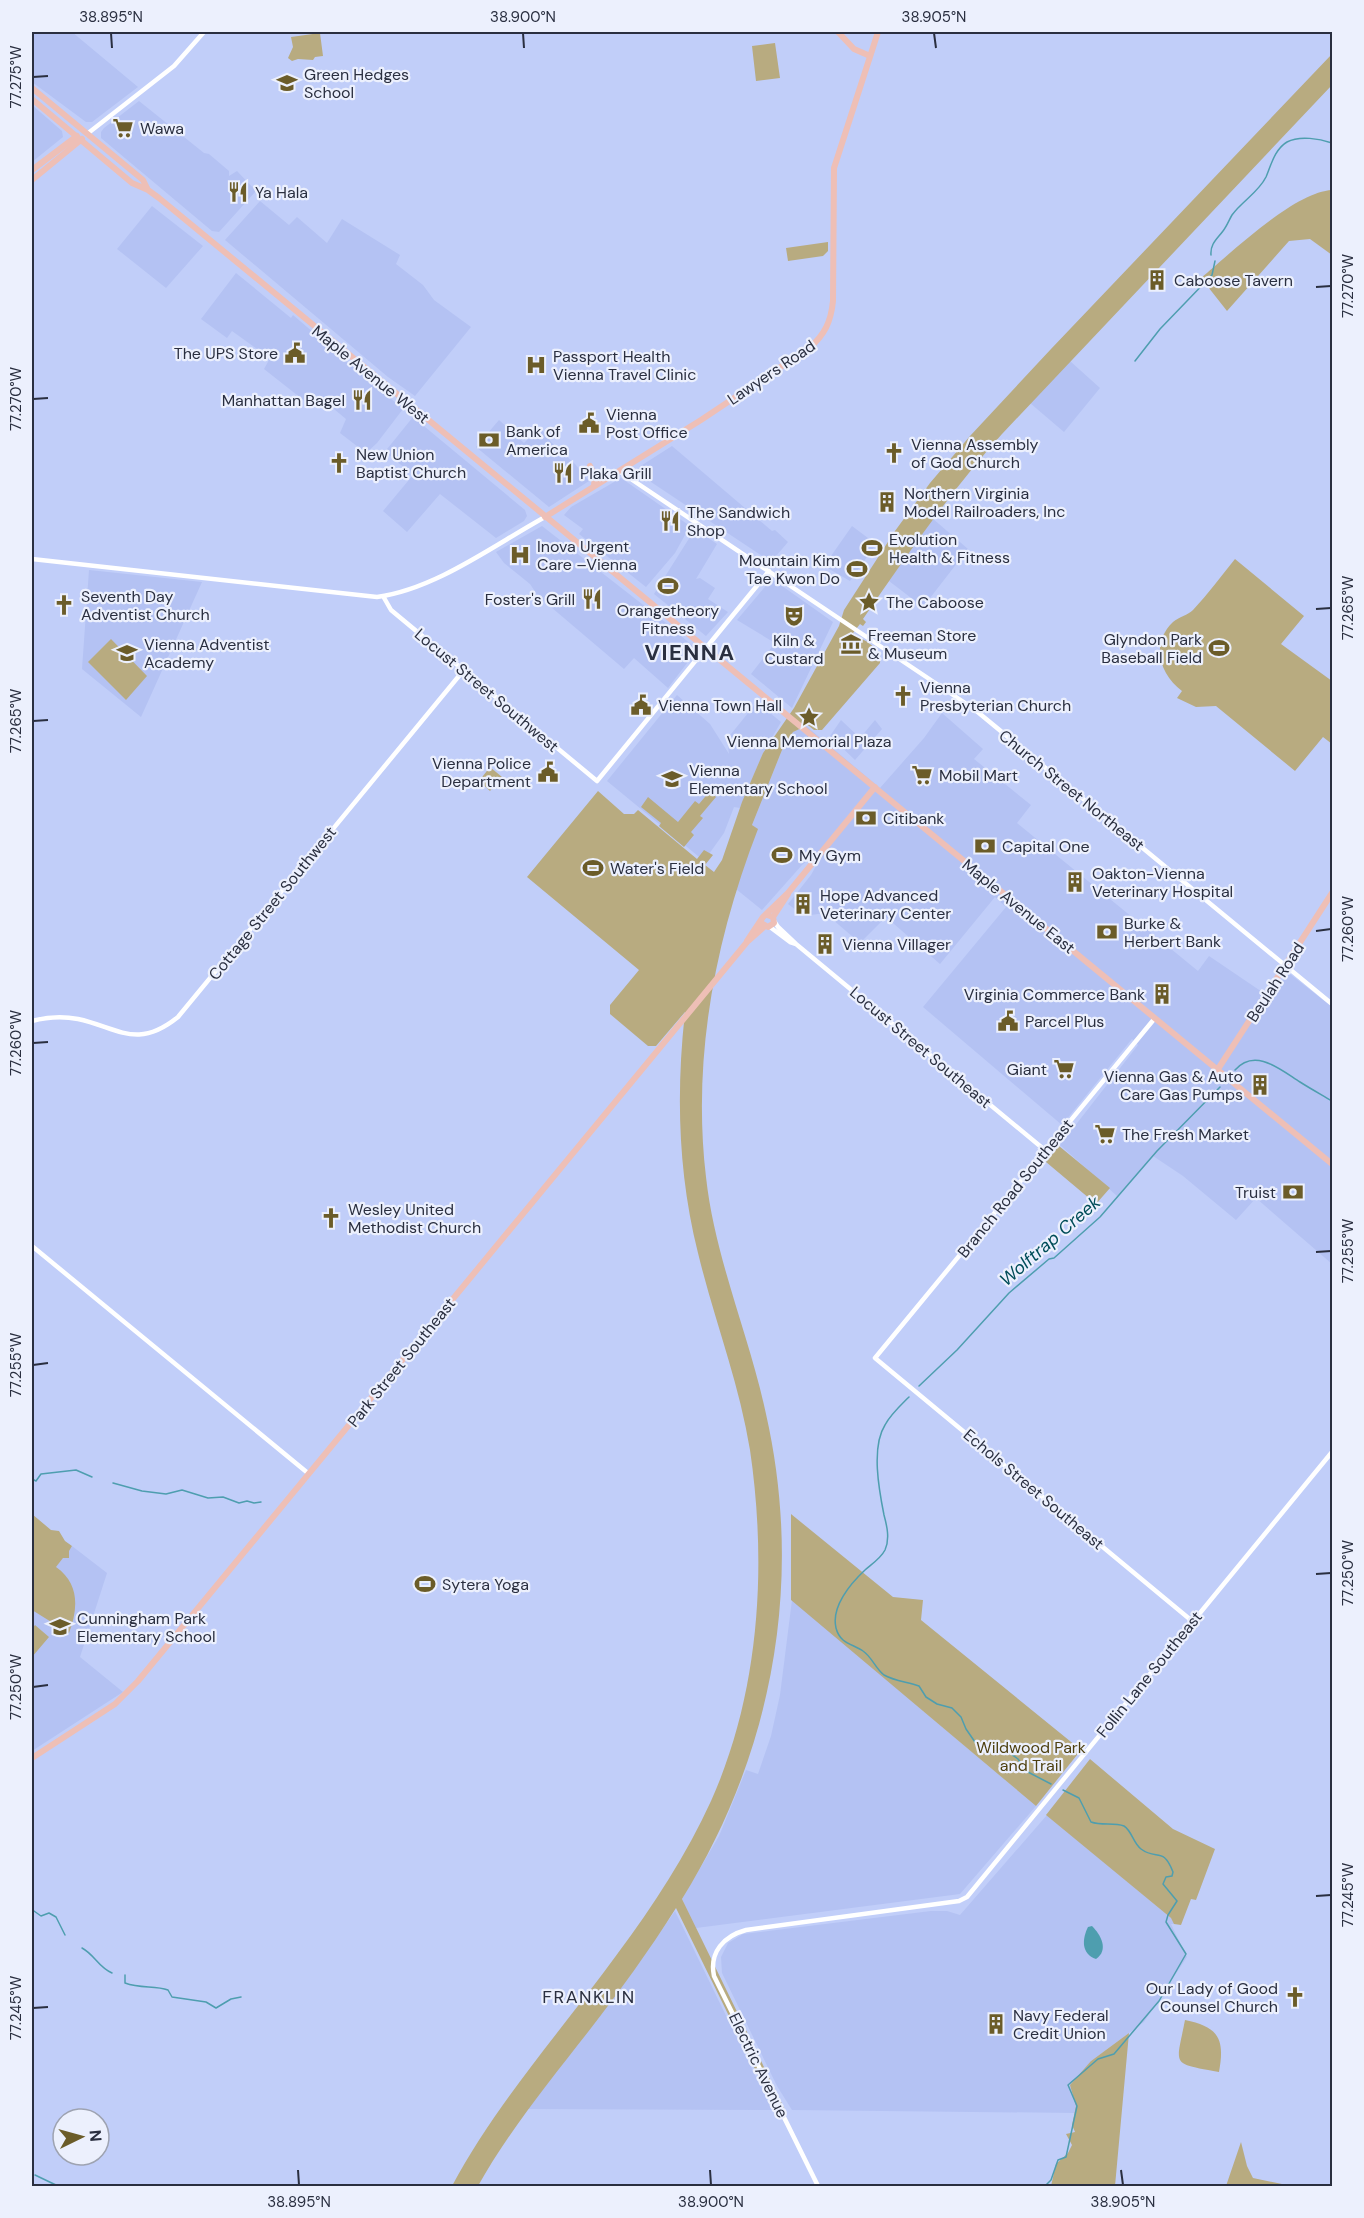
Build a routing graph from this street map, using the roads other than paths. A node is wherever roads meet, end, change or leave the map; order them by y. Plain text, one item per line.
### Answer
1 (204, 32) edge
2 (838, 32) edge
3 (878, 32) edge
4 (870, 56) junction
5 (32, 88) edge
6 (32, 99) edge
7 (87, 134) junction
8 (79, 138) junction
9 (32, 170) edge
10 (32, 180) edge
11 (148, 190) junction
12 (590, 466) dead end
13 (618, 471) junction
14 (594, 485) junction
15 (545, 517) junction
16 (32, 559) edge
17 (769, 572) junction
18 (383, 596) junction
19 (706, 649) junction
20 (463, 671) junction
21 (875, 787) junction
22 (1332, 893) edge
23 (769, 921) junction
24 (1286, 966) junction
25 (1332, 1004) edge
26 (1155, 1018) junction
27 (32, 1021) edge
28 (1218, 1069) junction
29 (1046, 1151) junction
30 (1332, 1164) edge
31 (32, 1246) edge
32 (875, 1358) joint
33 (1332, 1452) edge
34 (309, 1474) junction
35 (1192, 1621) junction
36 (32, 1758) edge
37 (722, 1942) joint
38 (818, 2187) edge

1 - 7 street
2 - 4 main road
3 - 4 main road, Lawyers Road
4 - 13 main road, Lawyers Road
5 - 7 main road, Maple Avenue West
6 - 8 main road, Maple Avenue West
7 - 8 main road
7 - 11 main road, Maple Avenue West
8 - 9 main road
8 - 10 main road
8 - 11 main road, Maple Avenue West
11 - 15 main road, Maple Avenue West
12 - 14 main road
13 - 14 main road, Lawyers Road
13 - 17 street, Church Street Northeast
14 - 15 main road, Lawyers Road
15 - 18 street
15 - 19 main road, Maple Avenue West
16 - 18 street
17 - 19 street
17 - 24 street, Church Street Northeast
18 - 20 street, Locust Street Southwest
19 - 20 street, Locust Street Southwest
19 - 21 main road, Maple Avenue East
20 - 27 street, Cottage Street Southwest
21 - 23 main road, Park Street Southeast
21 - 26 main road, Maple Avenue East
22 - 24 main road, Beulah Road
23 - 29 street, Locust Street Southeast
23 - 34 main road, Park Street Southeast
24 - 25 street, Church Street Northeast
24 - 28 main road, Beulah Road
26 - 28 main road, Maple Avenue East
26 - 29 street, Branch Road Southeast
28 - 30 main road, Maple Avenue East
29 - 32 street, Branch Road Southeast
31 - 34 street
32 - 35 street, Echols Street Southeast
33 - 35 street, Follin Lane Southeast
34 - 36 main road, Park Street Southeast
35 - 37 street, Follin Lane Southeast
37 - 38 street, Electric Avenue

